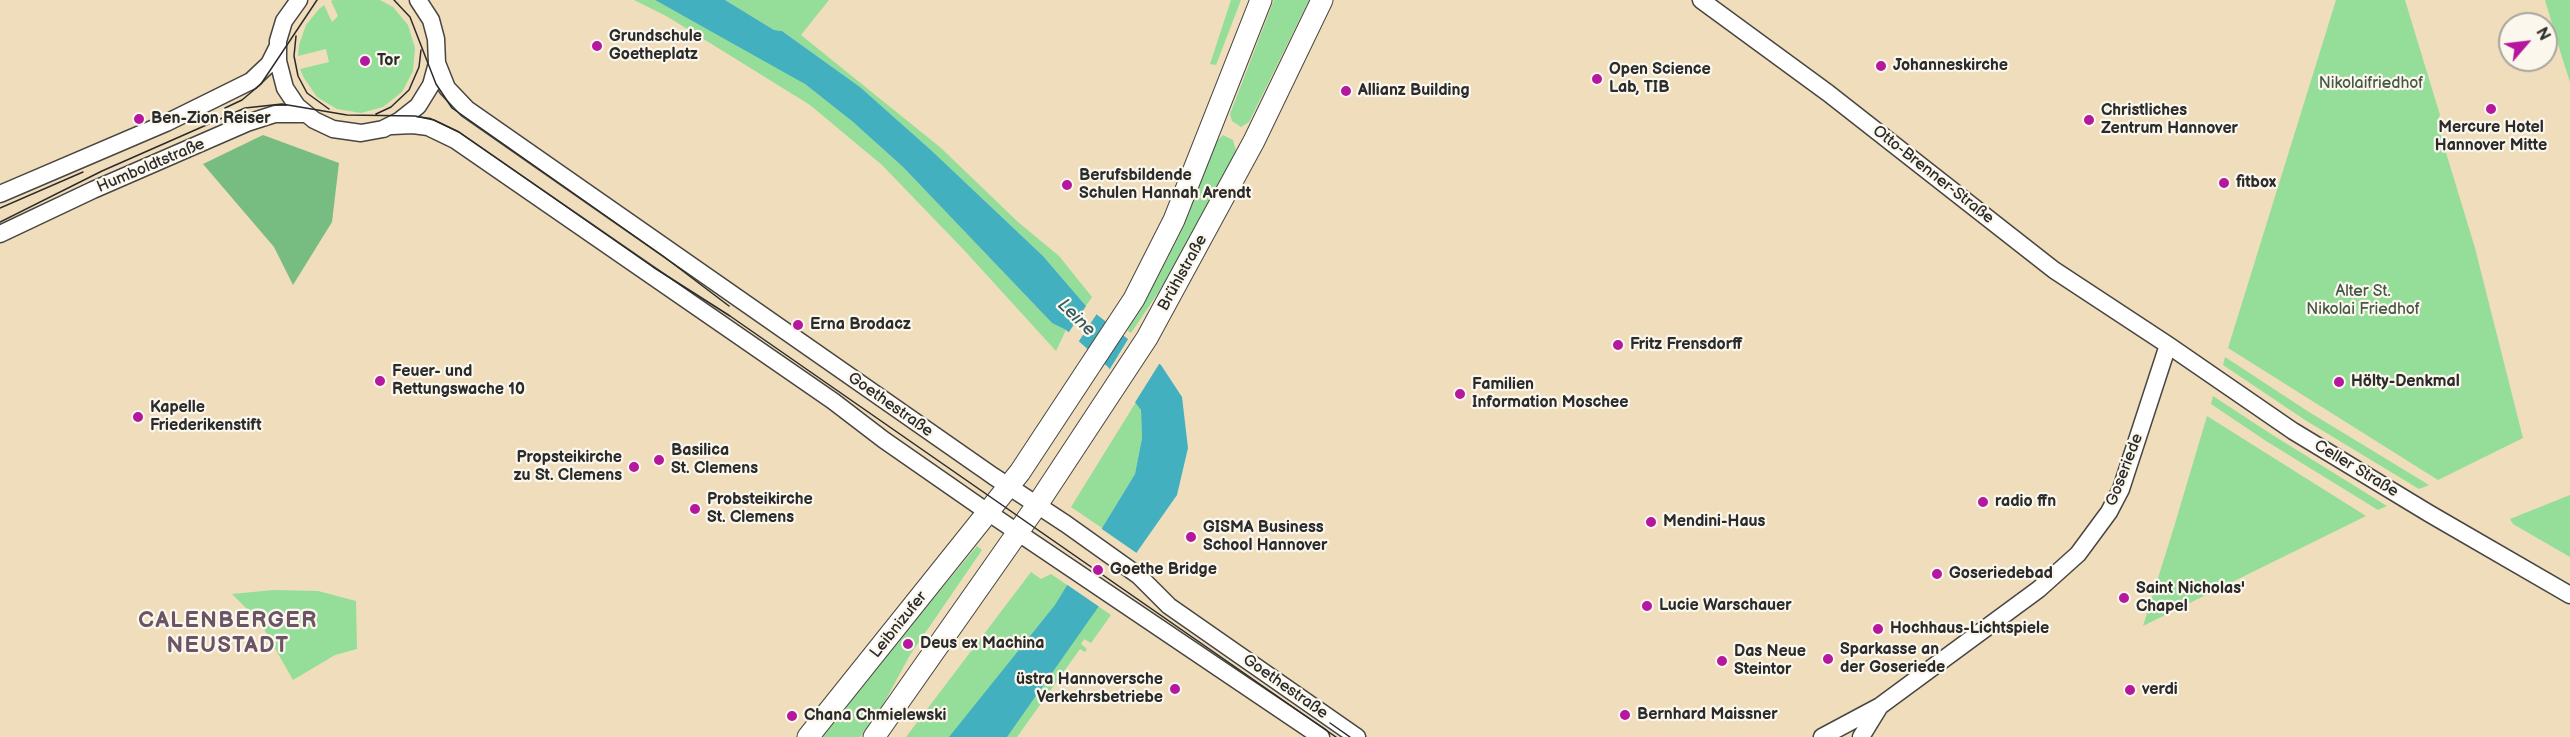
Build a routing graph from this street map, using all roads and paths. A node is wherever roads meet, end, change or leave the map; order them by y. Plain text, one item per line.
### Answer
1 (299, 0) edge
2 (418, 0) edge
3 (1261, 0) edge
4 (1322, 0) edge
5 (1701, 0) edge
6 (277, 48) junction
7 (437, 63) junction
8 (306, 114) junction
9 (392, 126) junction
10 (0, 194) edge
11 (0, 234) edge
12 (2168, 345) junction
13 (1009, 487) junction
14 (1037, 505) junction
15 (989, 513) junction
16 (1018, 531) junction
17 (2550, 582) junction
18 (2570, 588) edge
19 (2570, 595) edge
20 (1880, 706) junction
21 (1854, 720) junction
22 (808, 737) edge
23 (874, 737) edge
24 (1321, 737) edge
25 (1357, 737) edge
26 (1822, 737) edge
27 (1862, 737) edge

1 - 6 street
2 - 7 street
3 - 13 main road, Brühlstraße
4 - 14 main road, Brühlstraße
5 - 12 street, Otto-Brenner-Straße
6 - 8 street
6 - 10 street, Humboldtstraße
7 - 9 street
7 - 13 street, Goethestraße
8 - 9 street
8 - 11 street, Humboldtstraße
9 - 15 street, Goethestraße
12 - 17 street, Celler Straße
12 - 20 street, Goseriede
13 - 14 street, Goethestraße
13 - 15 main road, Brühlstraße
14 - 16 main road, Brühlstraße
14 - 25 street, Goethestraße
15 - 16 street, Goethestraße
15 - 22 main road, Leibnizufer
16 - 23 main road
16 - 24 street, Goethestraße
17 - 18 street, Celler Straße
17 - 19 street, Celler Straße
20 - 21 street, Goseriede
20 - 27 street, Goseriede
21 - 26 street, Goseriede
21 - 27 street

